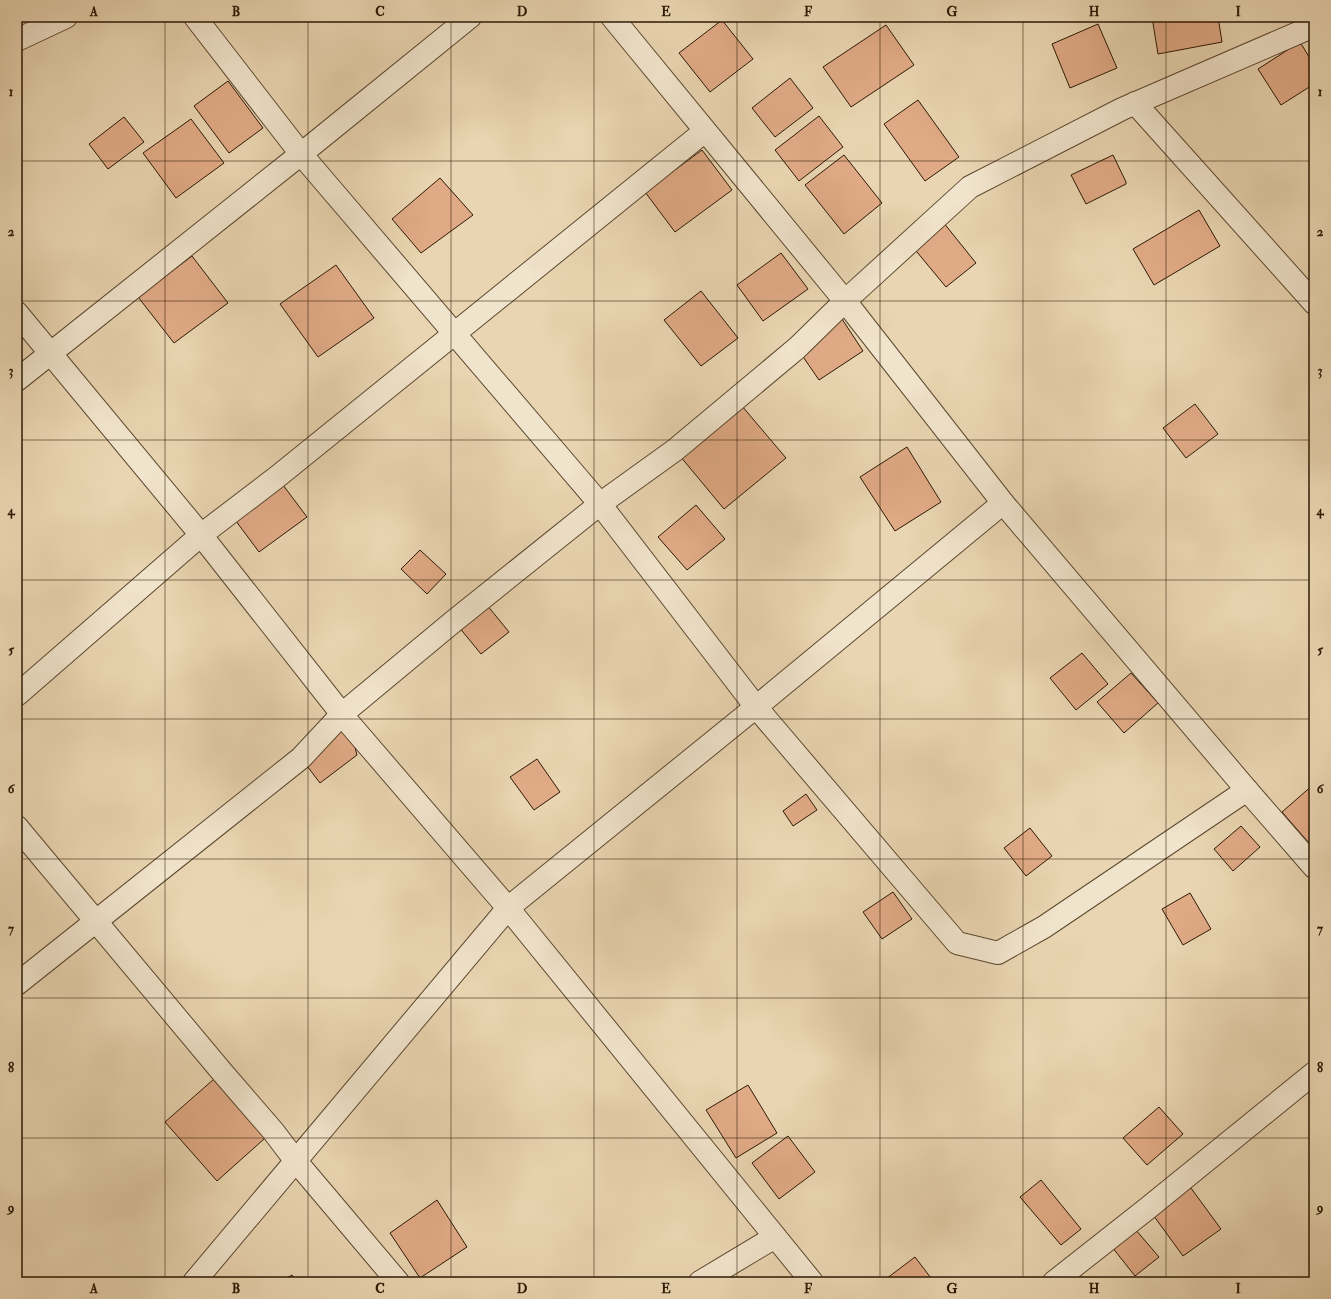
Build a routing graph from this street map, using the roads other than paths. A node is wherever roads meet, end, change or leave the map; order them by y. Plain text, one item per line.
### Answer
1 (66, 17) edge
2 (195, 17) edge
3 (470, 17) edge
4 (612, 17) edge
5 (1314, 26) edge
6 (17, 40) edge
7 (1135, 103) junction
8 (705, 131) junction
9 (301, 154) junction
10 (846, 302) junction
11 (1314, 303) edge
12 (17, 313) edge
13 (454, 333) junction
14 (50, 354) junction
15 (17, 380) edge
16 (1003, 503) junction
17 (600, 504) junction
18 (201, 535) junction
19 (17, 695) edge
20 (756, 707) junction
21 (342, 714) junction
22 (1247, 790) junction
23 (17, 827) edge
24 (1314, 867) edge
25 (508, 908) junction
26 (95, 922) junction
27 (17, 984) edge
28 (1314, 1073) edge
29 (295, 1160) junction
30 (775, 1237) junction
31 (194, 1282) edge
32 (398, 1282) edge
33 (700, 1282) edge
34 (812, 1282) edge
35 (1054, 1282) edge

1 - 6 street
2 - 9 street
3 - 9 street
4 - 8 street
5 - 7 street
7 - 10 street
7 - 11 street
8 - 10 street
8 - 13 street
9 - 13 street
9 - 14 street
10 - 16 street
10 - 17 street
12 - 14 street
13 - 17 street
13 - 18 street
14 - 15 street
14 - 18 street
16 - 20 street
16 - 22 street
17 - 20 street
17 - 21 street
18 - 19 street
18 - 21 street
20 - 22 street
20 - 25 street
21 - 25 street
21 - 26 street
22 - 24 street
23 - 26 street
25 - 29 street
25 - 30 street
26 - 27 street
26 - 29 street
28 - 35 street
29 - 31 street
29 - 32 street
30 - 33 street
30 - 34 street

